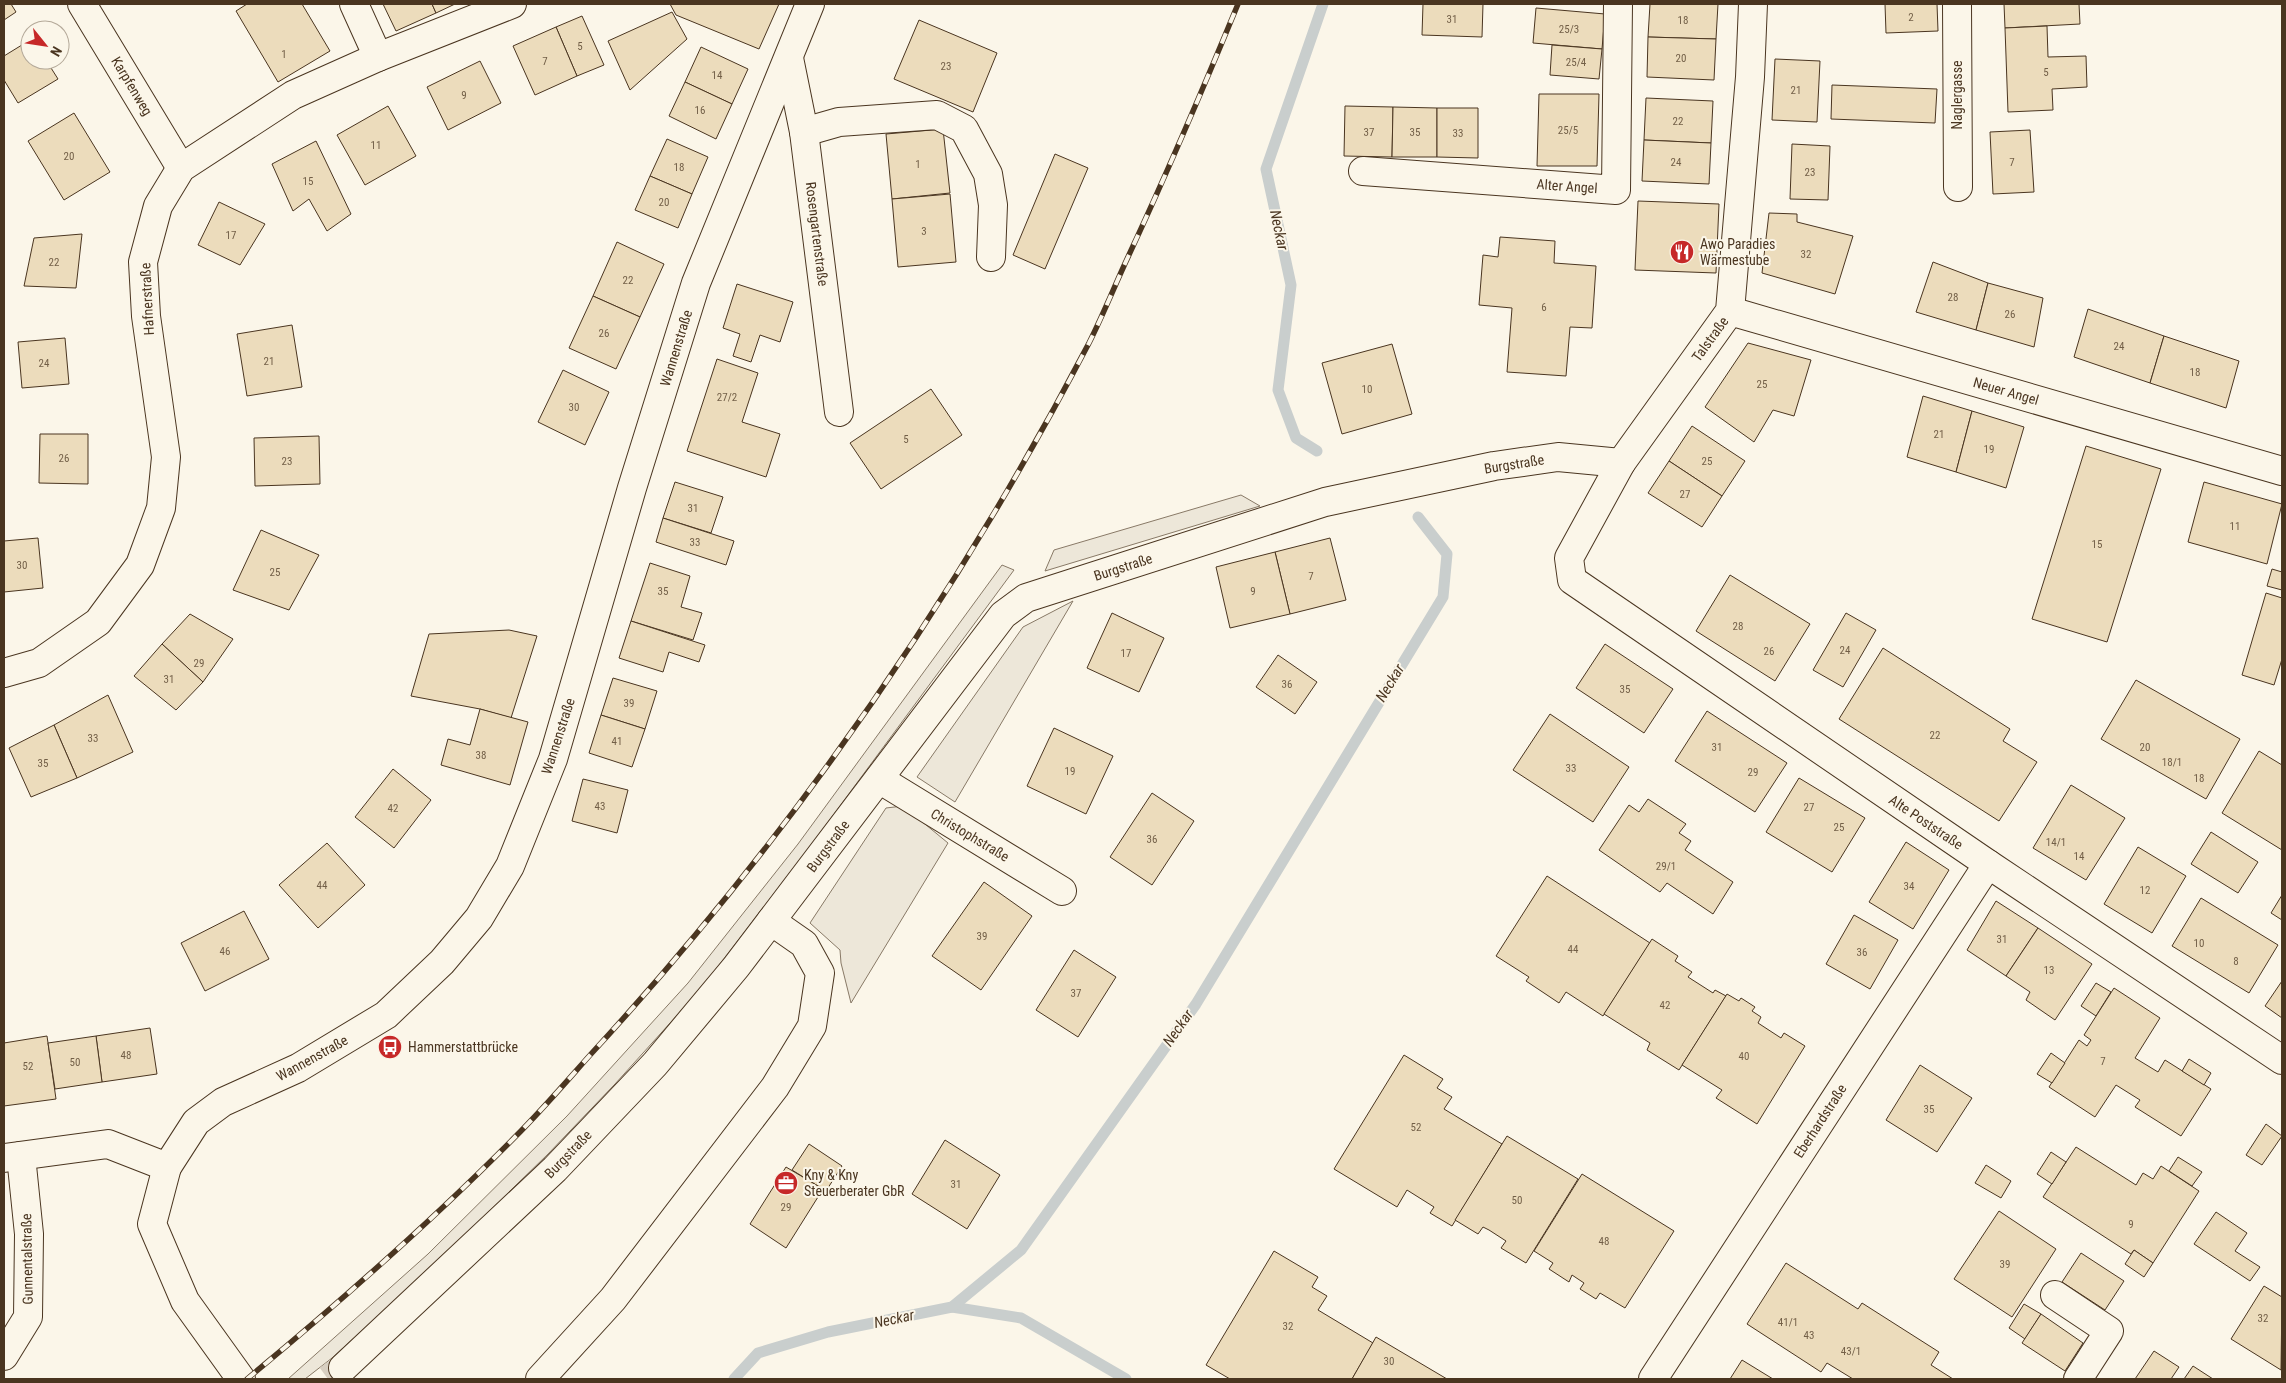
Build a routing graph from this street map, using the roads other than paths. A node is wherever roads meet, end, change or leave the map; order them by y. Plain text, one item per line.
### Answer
1 (82, 4) edge
2 (354, 4) edge
3 (512, 4) edge
4 (810, 4) edge
5 (1618, 4) edge
6 (1753, 4) edge
7 (1957, 4) edge
8 (378, 57) junction
9 (789, 58) junction
10 (804, 132) junction
11 (181, 168) junction
12 (1363, 171) dead end
13 (1958, 187) dead end
14 (991, 257) dead end
15 (1730, 311) junction
16 (840, 412) dead end
17 (1622, 463) junction
18 (2282, 471) edge
19 (1572, 580) joint
20 (4, 673) edge
21 (878, 779) junction
22 (1988, 864) junction
23 (1062, 891) dead end
24 (771, 921) junction
25 (2282, 1060) edge
26 (12, 1157) edge
27 (167, 1167) junction
28 (2055, 1295) dead end
29 (4, 1356) edge
30 (343, 1368) tunnel mouth
31 (240, 1379) edge
32 (540, 1379) edge
33 (1653, 1379) edge
34 (2078, 1379) edge

1 - 11 street, Karpfenweg
2 - 8 street
3 - 8 street, Hafnerstraße
4 - 9 street, Wannenstraße
5 - 12 street, Alter Angel
6 - 15 street, Talstraße
7 - 13 street, Naglergasse
8 - 11 street, Hafnerstraße
9 - 10 street, Rosengartenstraße
9 - 27 street, Wannenstraße
10 - 14 street
10 - 16 street, Rosengartenstraße
11 - 20 street, Hafnerstraße
15 - 17 street, Talstraße
15 - 18 street, Neuer Angel
17 - 19 street, Talstraße
17 - 21 street, Burgstraße
19 - 22 street, Alte Poststraße
21 - 23 street, Christophstraße
21 - 24 street, Burgstraße
22 - 25 street, Alte Poststraße
22 - 33 street, Eberhardstraße
24 - 30 street, Burgstraße
24 - 32 street
26 - 27 street
26 - 29 street, Gunnentalstraße
27 - 31 street, Wannenstraße
28 - 34 street

